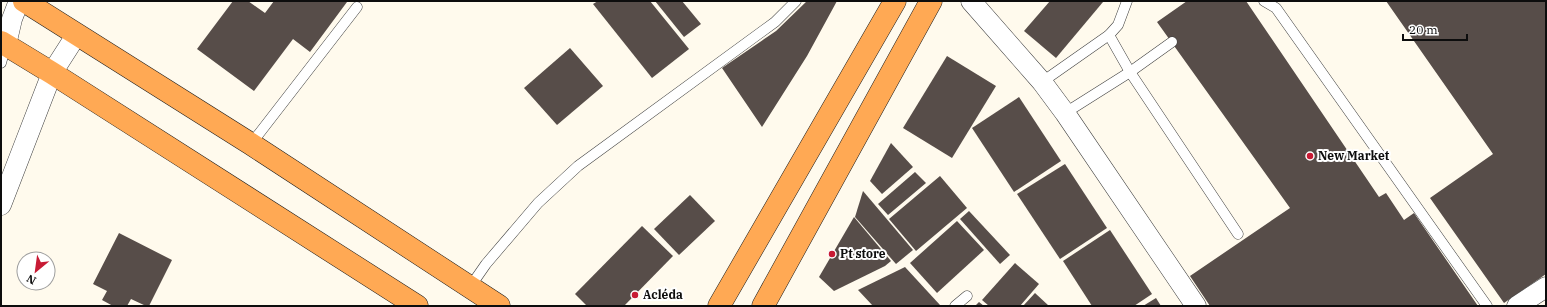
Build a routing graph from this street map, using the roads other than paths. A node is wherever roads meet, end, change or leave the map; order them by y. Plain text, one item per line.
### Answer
1 (19, 1) edge
2 (24, 1) edge
3 (796, 1) edge
4 (895, 1) edge
5 (931, 1) edge
6 (971, 1) edge
7 (1127, 1) edge
8 (1264, 1) edge
9 (357, 7) dead end
10 (77, 34) junction
11 (1109, 35) junction
12 (1172, 42) dead end
13 (3, 50) edge
14 (52, 72) junction
15 (1130, 72) junction
16 (1042, 82) junction
17 (1065, 113) junction
18 (251, 144) junction
19 (1, 205) edge
20 (1238, 234) dead end
21 (740, 269) junction
22 (470, 287) junction
23 (1546, 287) edge
24 (967, 296) dead end
25 (767, 301) edge
26 (417, 306) edge
27 (499, 306) edge
28 (702, 306) edge
29 (719, 306) edge
30 (954, 306) edge
31 (1196, 306) edge
32 (1487, 306) edge
33 (1517, 306) edge

1 - 13 street
2 - 10 highway
3 - 22 lane
4 - 21 highway
5 - 25 highway
6 - 16 street
7 - 11 lane
8 - 32 lane
9 - 18 lane
10 - 14 street
10 - 18 highway
11 - 15 lane
11 - 16 lane
12 - 15 lane
13 - 14 highway
14 - 19 street
14 - 26 highway
15 - 17 lane
15 - 20 lane
16 - 17 street
17 - 31 street
18 - 22 highway
21 - 28 highway
21 - 29 highway
22 - 27 highway
23 - 33 street
24 - 30 lane

